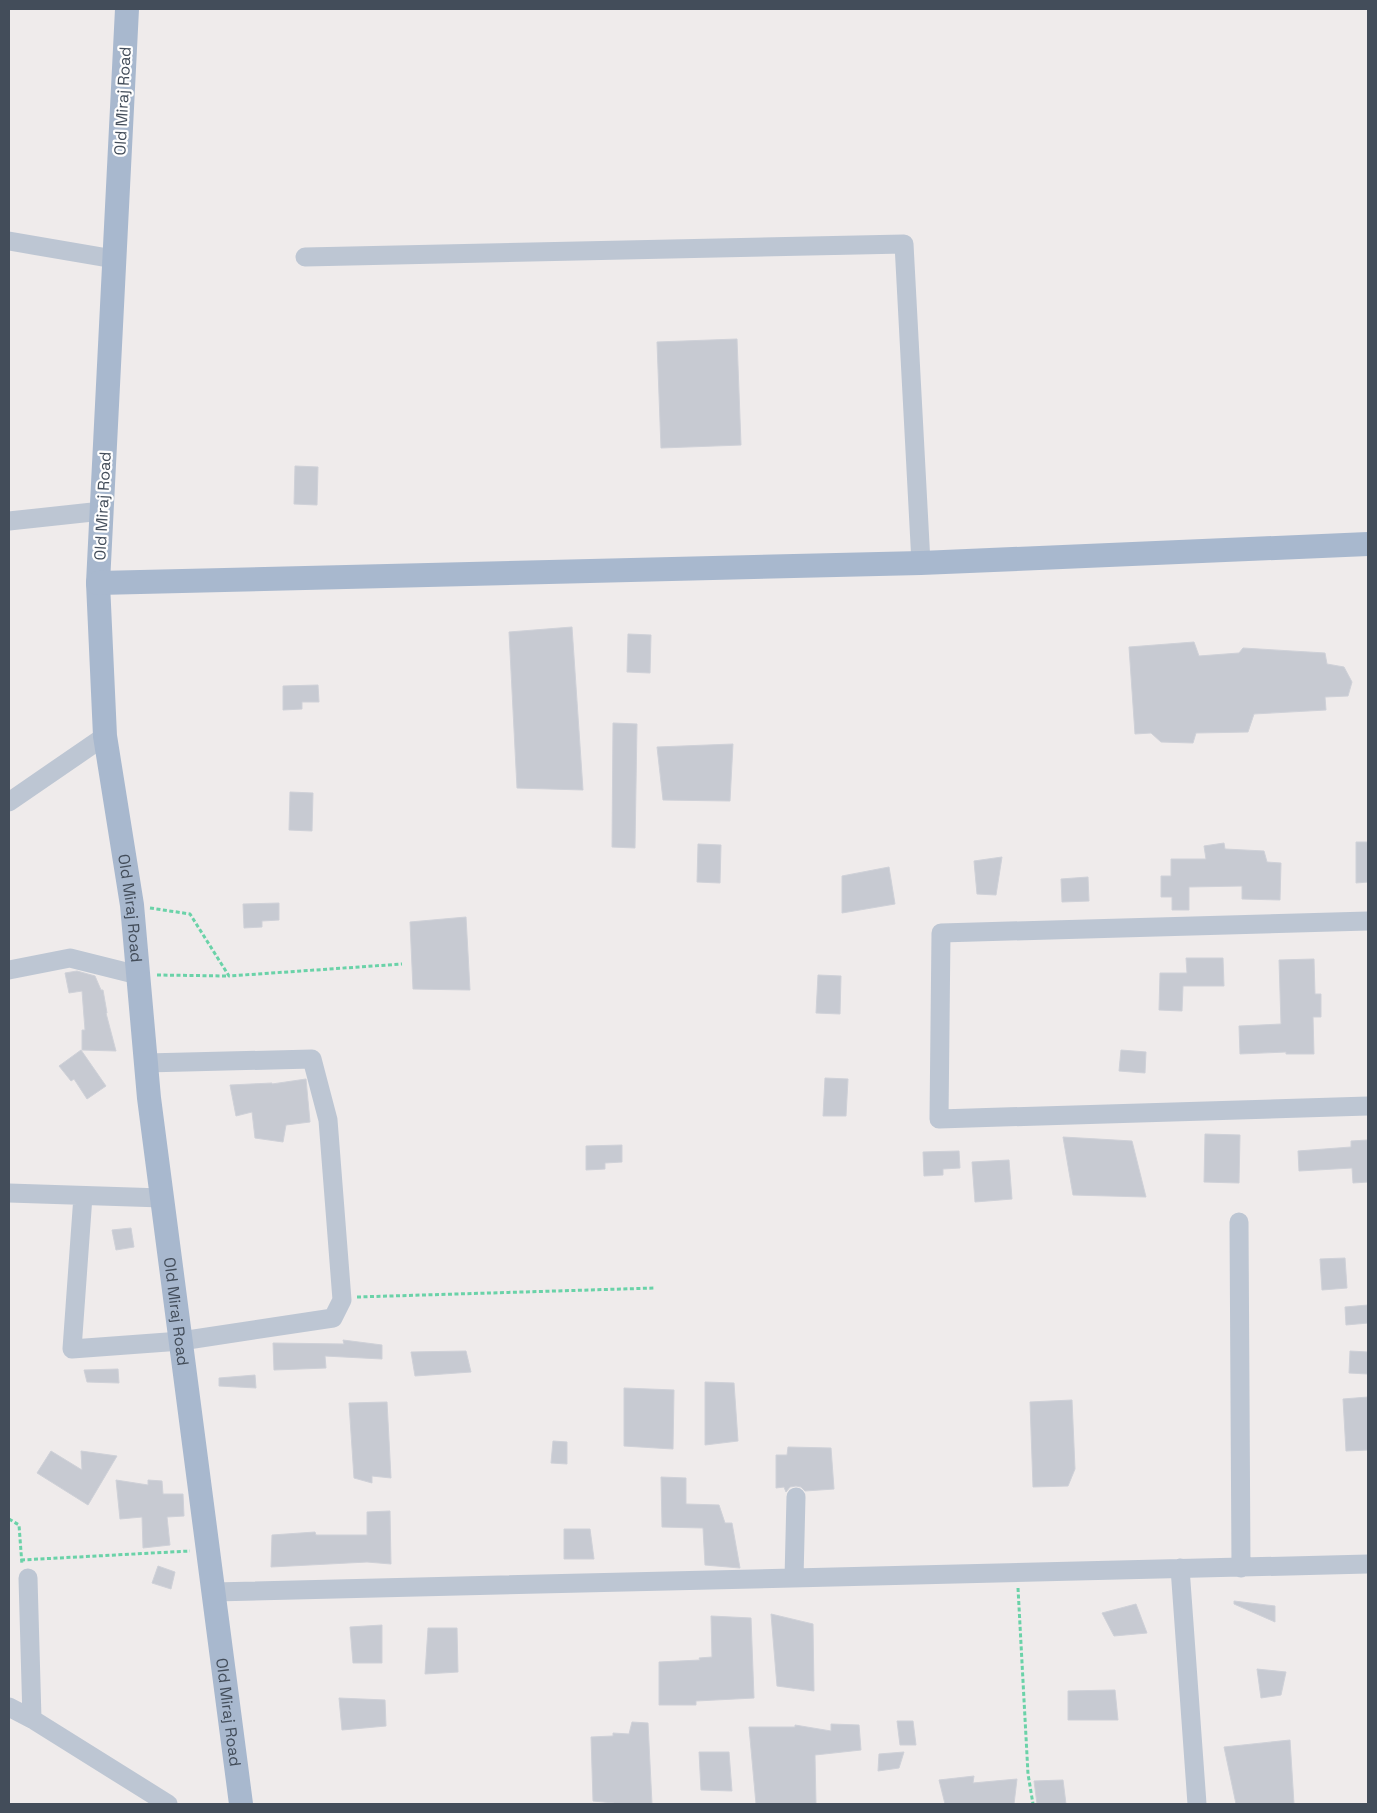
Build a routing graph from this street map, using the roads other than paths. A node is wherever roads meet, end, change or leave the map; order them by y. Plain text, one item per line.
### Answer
1 (127, 9) edge
2 (9, 241) edge
3 (305, 258) dead end
4 (114, 259) junction
5 (102, 511) junction
6 (9, 521) edge
7 (1368, 544) edge
8 (921, 563) junction
9 (98, 583) junction
10 (105, 736) junction
11 (9, 802) edge
12 (1368, 921) edge
13 (9, 970) edge
14 (138, 975) junction
15 (146, 1063) junction
16 (1368, 1106) edge
17 (9, 1193) edge
18 (84, 1196) junction
19 (162, 1198) junction
20 (1239, 1222) dead end
21 (181, 1341) junction
22 (796, 1497) dead end
23 (1368, 1564) edge
24 (1180, 1568) junction
25 (1240, 1568) junction
26 (25, 1574) road end
27 (794, 1578) junction
28 (214, 1592) junction
29 (9, 1707) edge
30 (32, 1719) junction
31 (168, 1804) edge
32 (241, 1804) edge
33 (1197, 1804) edge

1 - 4 main road, Old Miraj Road
2 - 4 street
3 - 8 street
4 - 5 main road, Old Miraj Road
5 - 6 street
5 - 9 main road, Old Miraj Road
7 - 8 main road
8 - 9 main road
9 - 10 main road, Old Miraj Road
10 - 11 street
10 - 14 main road, Old Miraj Road
12 - 16 street
13 - 14 street
14 - 15 main road, Old Miraj Road
15 - 19 main road, Old Miraj Road
15 - 21 street
17 - 18 street
18 - 19 street
18 - 21 street
19 - 21 main road, Old Miraj Road
20 - 25 street
21 - 28 main road, Old Miraj Road
22 - 27 street
23 - 25 street
24 - 25 street
24 - 27 street
24 - 33 street
26 - 30 street
27 - 28 street
28 - 32 main road, Old Miraj Road
29 - 30 street
30 - 31 street

